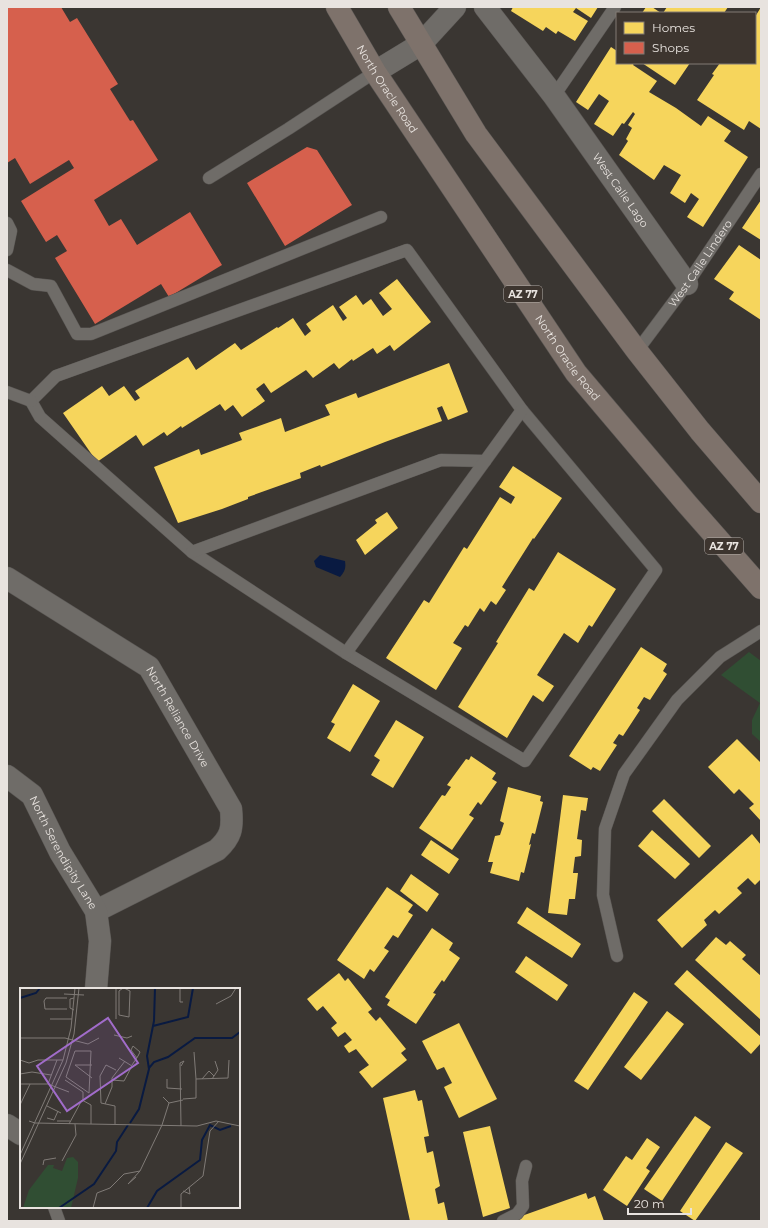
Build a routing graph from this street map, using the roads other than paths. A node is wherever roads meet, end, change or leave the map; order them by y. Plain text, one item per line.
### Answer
1 (337, 7) edge
2 (399, 7) edge
3 (455, 7) edge
4 (486, 7) edge
5 (615, 7) edge
6 (421, 44) junction
7 (374, 72) junction
8 (554, 96) junction
9 (761, 174) edge
10 (210, 178) dead end
11 (381, 217) dead end
12 (7, 223) edge
13 (7, 250) edge
14 (7, 270) edge
15 (686, 284) junction
16 (638, 351) junction
17 (7, 392) edge
18 (31, 401) junction
19 (522, 410) junction
20 (485, 461) junction
21 (761, 502) edge
22 (192, 552) junction
23 (7, 578) edge
24 (761, 588) edge
25 (761, 631) edge
26 (346, 653) junction
27 (7, 776) edge
28 (96, 911) junction
29 (617, 956) dead end
30 (96, 988) edge
31 (7, 1125) edge
32 (20, 1133) edge
33 (526, 1166) dead end
34 (54, 1208) edge
35 (59, 1221) edge
36 (503, 1221) edge

1 - 7 highway, North Oracle Road / AZ 77
2 - 6 highway
3 - 6 street
4 - 8 street, West Calle Lago
5 - 8 lane
6 - 7 street
6 - 16 highway
7 - 10 lane
7 - 24 highway, North Oracle Road / AZ 77
8 - 15 street, West Calle Lago
9 - 15 lane, West Calle Lindero
11 - 14 lane
12 - 13 lane
15 - 16 lane, West Calle Lindero
16 - 21 highway
17 - 18 lane
18 - 19 lane
18 - 22 lane
19 - 20 lane
19 - 26 lane
20 - 22 lane
20 - 26 lane
22 - 26 lane
23 - 28 street, North Reliance Drive
25 - 29 lane
27 - 28 street, North Serendipity Lane
28 - 30 street, North Serendipity Lane
31 - 32 street
33 - 36 lane
34 - 35 lane

